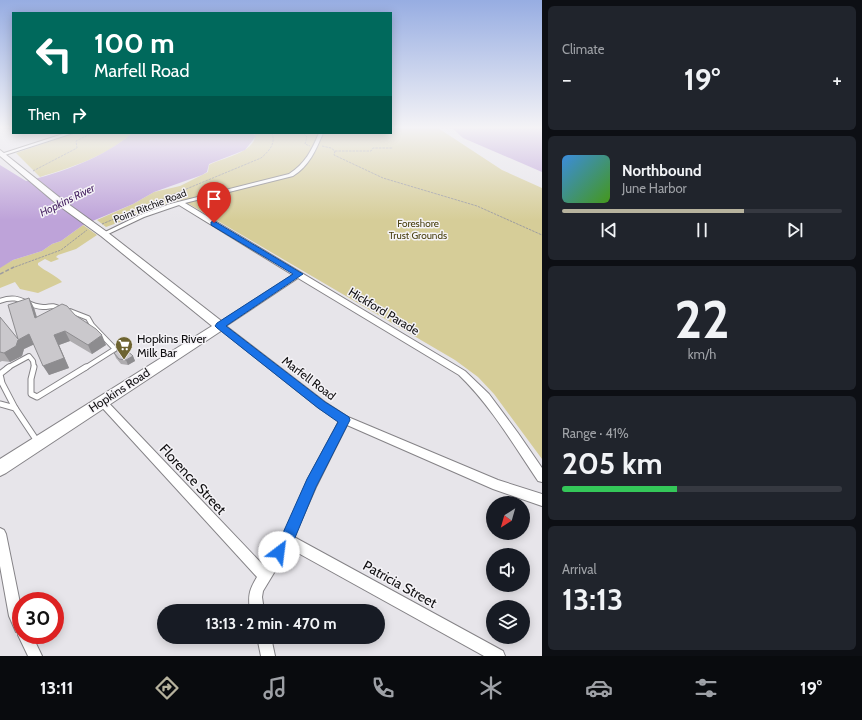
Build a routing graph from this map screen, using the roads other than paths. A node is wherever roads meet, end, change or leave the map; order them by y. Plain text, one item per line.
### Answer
1 (8, 159) edge
2 (309, 159) edge
3 (180, 203) junction
4 (96, 229) junction
5 (299, 274) junction
6 (0, 301) edge
7 (220, 326) junction
8 (101, 401) junction
9 (0, 404) edge
10 (15, 408) junction
11 (345, 420) junction
12 (39, 443) junction
13 (0, 468) edge
14 (542, 477) edge
15 (542, 500) edge
16 (0, 534) edge
17 (287, 540) junction
18 (264, 576) junction
19 (12, 593) edge
20 (256, 604) edge
21 (29, 644) edge
22 (265, 644) edge
23 (35, 656) edge
24 (268, 656) edge
25 (498, 656) edge

1 - 4 street, Marfell Road
2 - 3 street, Point Ritchie Road
3 - 4 street, Point Ritchie Road
3 - 5 street, Hickford Parade
4 - 7 street, Marfell Road
5 - 7 street, Hopkins Road
5 - 14 street, Hickford Parade
6 - 10 lane
7 - 8 street, Hopkins Road
7 - 11 street, Marfell Road
8 - 12 street, Hopkins Road
8 - 18 street, Florence Street
9 - 10 lane
10 - 12 lane
11 - 15 street, Marfell Road
11 - 17 street
12 - 13 street, Hopkins Road
16 - 19 street
17 - 18 street
17 - 25 street, Patricia Street
18 - 20 street
21 - 23 street
22 - 24 street

